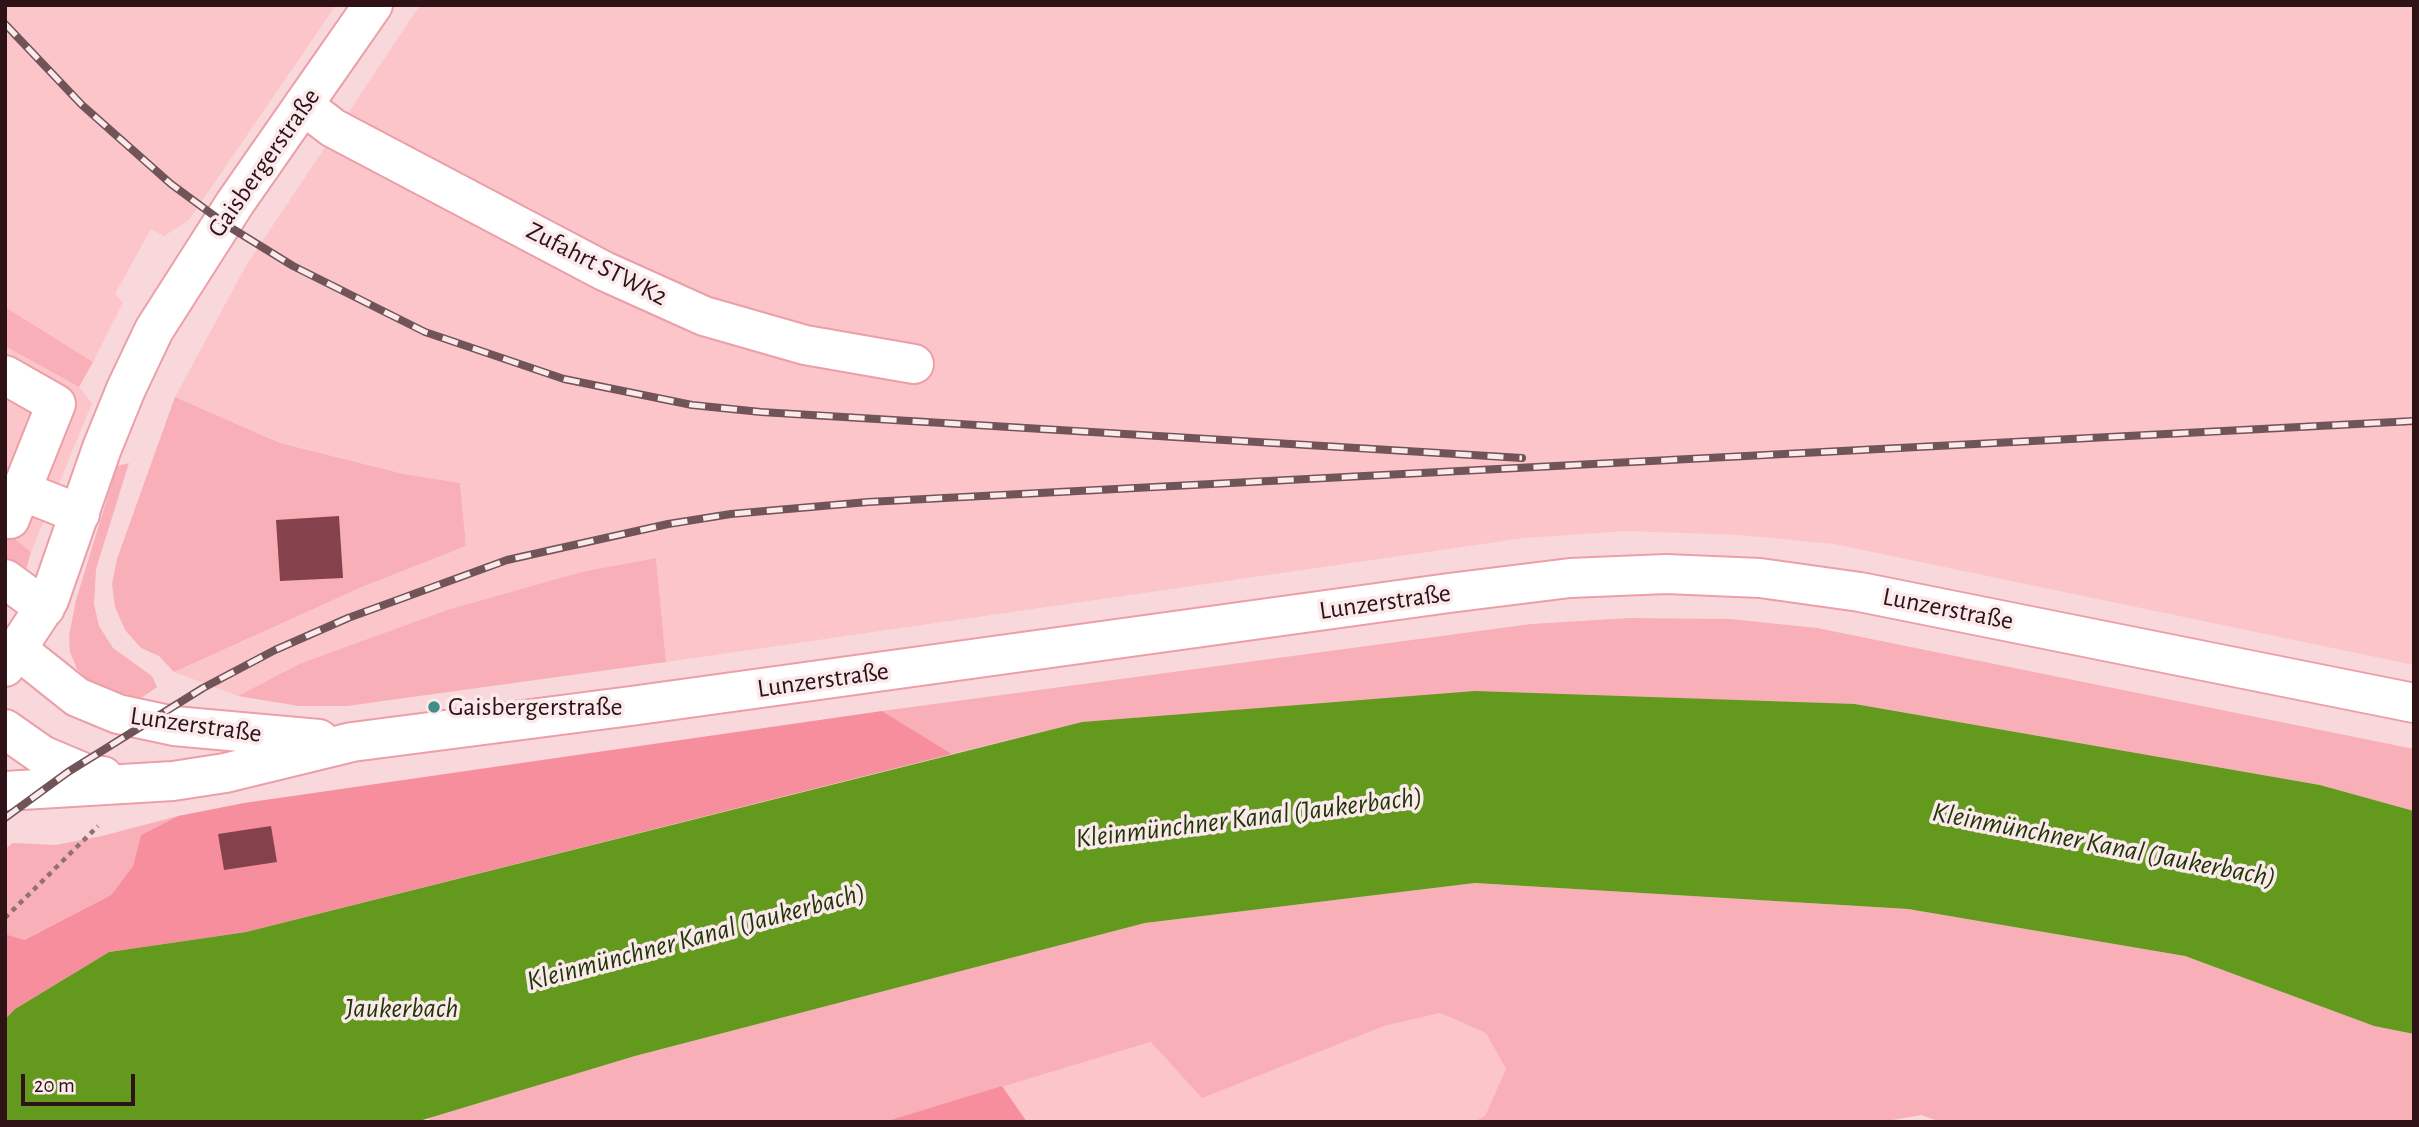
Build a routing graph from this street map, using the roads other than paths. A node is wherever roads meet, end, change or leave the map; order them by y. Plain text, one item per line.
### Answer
1 (373, 5) edge
2 (303, 105) junction
3 (914, 364) dead end
4 (5, 375) edge
5 (13, 504) edge
6 (80, 514) junction
7 (5, 579) edge
8 (45, 608) junction
9 (11, 659) edge
10 (2414, 703) edge
11 (5, 729) edge
12 (352, 741) junction
13 (143, 781) junction
14 (5, 791) edge

1 - 2 street, Gaisbergerstraße
2 - 3 street, Zufahrt STWK2
2 - 6 street, Gaisbergerstraße
4 - 5 street
5 - 6 street
6 - 8 street, Gaisbergerstraße
7 - 8 street
8 - 9 street, Gaisbergerstraße
9 - 12 street, Lunzerstraße
10 - 12 street, Lunzerstraße
11 - 13 street, Lunzerstraße
12 - 13 street, Lunzerstraße
13 - 14 street, Lunzerstraße

